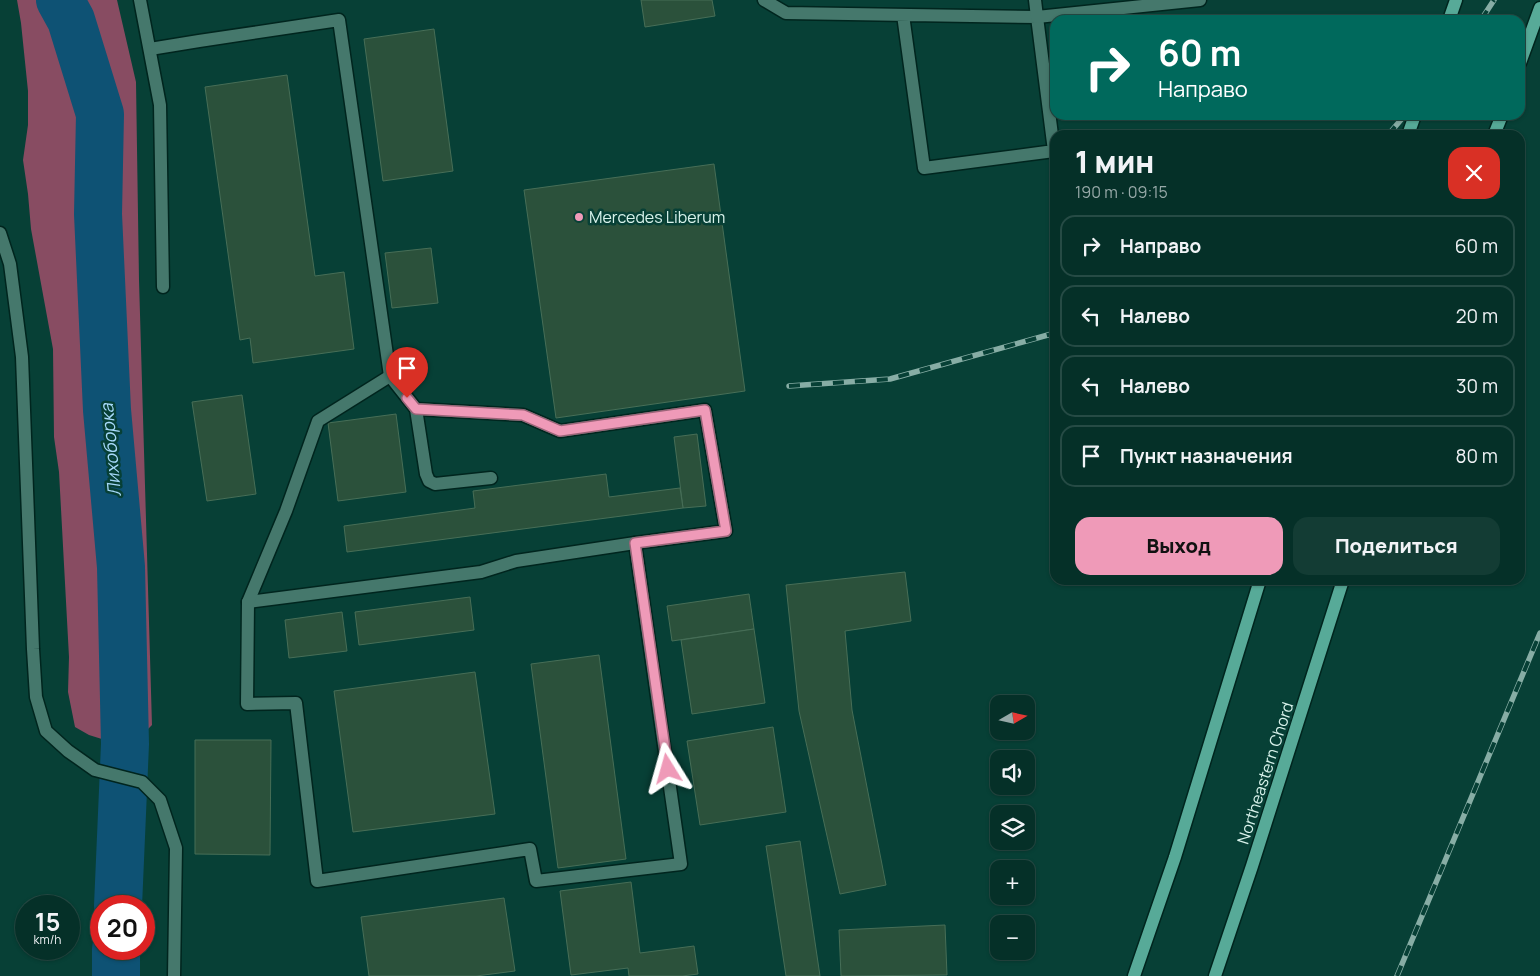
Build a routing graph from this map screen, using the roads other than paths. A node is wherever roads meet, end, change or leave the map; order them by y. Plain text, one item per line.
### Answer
1 (140, 0) edge
2 (764, 0) edge
3 (1035, 0) edge
4 (1200, 0) edge
5 (1456, 0) edge
6 (1540, 8) edge
7 (903, 15) junction
8 (1056, 15) edge
9 (1450, 15) edge
10 (1050, 16) edge
11 (1037, 17) junction
12 (150, 49) junction
13 (1525, 49) edge
14 (1051, 130) edge
15 (1050, 152) edge
16 (0, 233) edge
17 (164, 287) dead end
18 (390, 376) junction
19 (416, 409) junction
20 (490, 478) dead end
21 (635, 543) junction
22 (1258, 585) edge
23 (1341, 585) edge
24 (248, 602) junction
25 (174, 976) edge
26 (1134, 976) edge
27 (1215, 976) edge

1 - 12 lane
2 - 7 lane
3 - 11 lane
4 - 8 lane
5 - 9 main road
6 - 13 main road
7 - 11 lane
7 - 15 lane
10 - 11 lane
11 - 14 lane
12 - 17 lane
12 - 18 lane
16 - 25 lane
18 - 19 lane
18 - 24 lane
19 - 20 lane
19 - 21 lane
21 - 24 lane
21 - 24 lane
22 - 26 main road
23 - 27 main road, Northeastern Chord

